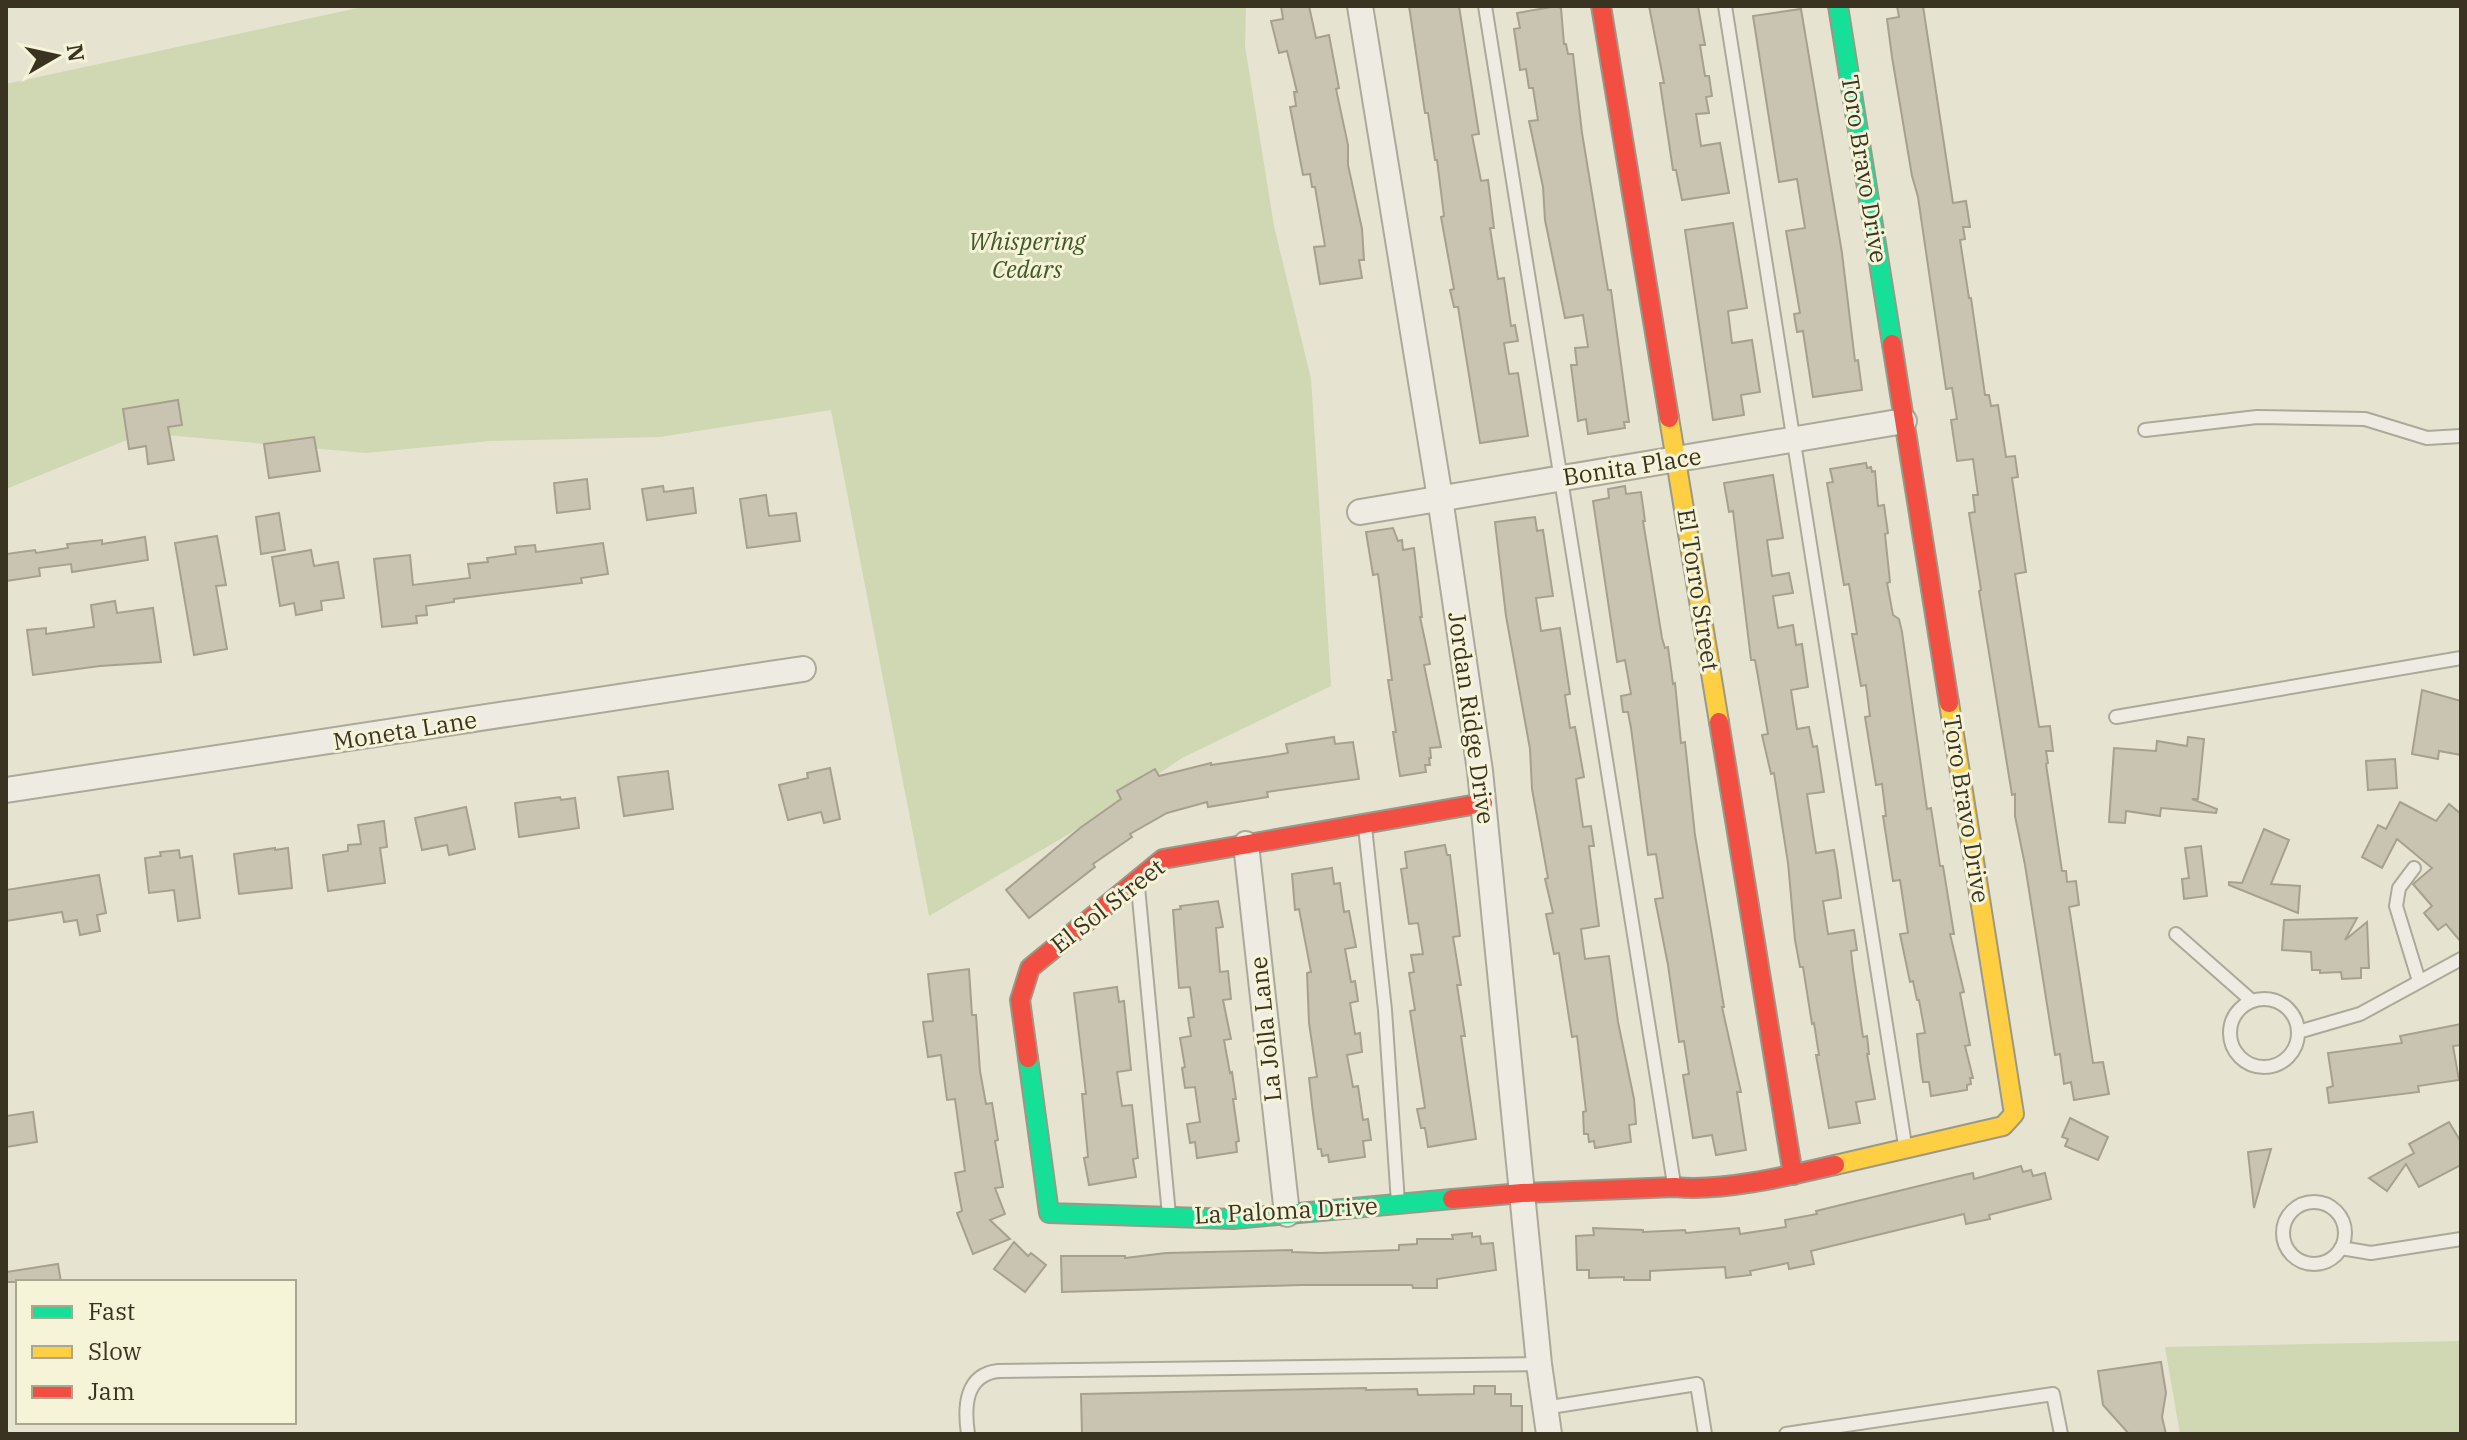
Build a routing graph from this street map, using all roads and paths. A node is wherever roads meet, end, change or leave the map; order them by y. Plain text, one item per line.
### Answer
1 (1360, 6) edge
2 (1485, 6) edge
3 (1601, 6) edge
4 (1725, 6) edge
5 (1838, 6) edge
6 (1904, 421) junction
7 (2145, 430) dead end
8 (2461, 436) edge
9 (1793, 440) junction
10 (1677, 460) junction
11 (1560, 479) junction
12 (1440, 498) junction
13 (1360, 512) dead end
14 (2461, 658) edge
15 (803, 669) dead end
16 (2116, 717) dead end
17 (6, 790) edge
18 (1483, 803) junction
19 (1365, 824) junction
20 (1246, 844) junction
21 (2414, 868) dead end
22 (1138, 880) junction
23 (2176, 934) dead end
24 (2461, 959) edge
25 (2419, 981) junction
26 (2252, 1001) junction
27 (2298, 1032) junction
28 (1906, 1149) junction
29 (1793, 1175) junction
30 (1675, 1187) junction
31 (1522, 1193) junction
32 (1398, 1204) junction
33 (1049, 1213) joint
34 (1287, 1214) junction
35 (1169, 1217) junction
36 (2461, 1239) edge
37 (2341, 1248) junction
38 (1539, 1364) junction
39 (1544, 1408) junction
40 (1887, 1419) junction
41 (968, 1434) edge
42 (1549, 1434) edge
43 (1705, 1434) edge
44 (1786, 1434) edge
45 (1890, 1434) edge
46 (2061, 1434) edge

1 - 12 street, Jordan Ridge Drive
2 - 11 lane
3 - 10 street, El Torro Street
4 - 9 lane
5 - 6 street, Toro Bravo Drive
6 - 9 street, Bonita Place
6 - 28 street, Toro Bravo Drive
7 - 8 lane
9 - 10 street, Bonita Place
9 - 28 lane
10 - 11 street, Bonita Place
10 - 29 street, El Torro Street
11 - 12 street, Bonita Place
11 - 30 lane
12 - 13 street, Bonita Place
12 - 18 street, Jordan Ridge Drive
14 - 16 lane
15 - 17 street, Moneta Lane
18 - 19 street, El Sol Street
18 - 31 street, Jordan Ridge Drive
19 - 20 street, El Sol Street
19 - 32 lane
20 - 22 street, El Sol Street
20 - 34 street, La Jolla Lane
21 - 25 lane
22 - 33 street, El Sol Street
22 - 35 lane
23 - 26 lane
24 - 25 lane
25 - 27 lane
26 - 27 lane
26 - 27 lane
28 - 29 street, Toro Bravo Drive
29 - 30 street, Toro Bravo Drive
30 - 31 street, Toro Bravo Drive
31 - 32 street, La Paloma Drive
31 - 38 street, Jordan Ridge Drive
32 - 34 street, La Paloma Drive
33 - 35 street, La Paloma Drive
34 - 35 street, La Paloma Drive
36 - 37 lane
37 - 37 lane
38 - 39 street, Jordan Ridge Drive
38 - 41 lane
39 - 42 street, Jordan Ridge Drive
39 - 43 lane
40 - 44 lane
40 - 45 lane
40 - 46 lane

